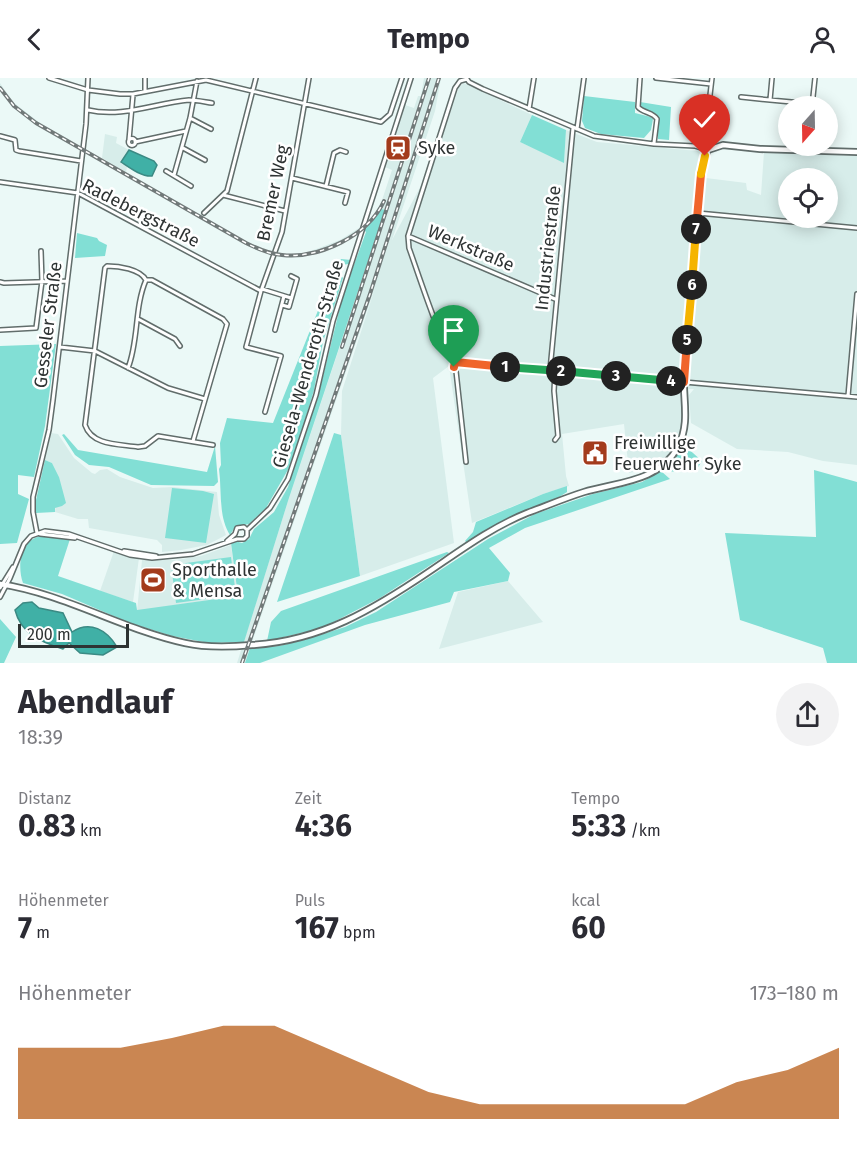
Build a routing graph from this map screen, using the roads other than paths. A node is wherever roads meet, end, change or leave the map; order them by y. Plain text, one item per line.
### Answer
1 (49, 78) edge
2 (88, 78) edge
3 (145, 78) edge
4 (256, 78) edge
5 (309, 78) edge
6 (402, 78) edge
7 (411, 78) edge
8 (467, 78) edge
9 (534, 78) edge
10 (584, 78) edge
11 (640, 78) edge
12 (656, 78) edge
13 (712, 78) edge
14 (772, 78) edge
15 (815, 78) edge
16 (206, 79) edge
17 (187, 80) edge
18 (197, 81) junction
19 (711, 84) junction
20 (88, 90) junction
21 (145, 91) junction
22 (253, 91) junction
23 (133, 94) junction
24 (813, 96) edge
25 (741, 97) dead end
26 (194, 100) junction
27 (770, 100) junction
28 (778, 101) edge
29 (212, 103) dead end
30 (304, 104) junction
31 (530, 109) junction
32 (87, 110) junction
33 (132, 111) junction
34 (708, 112) dead end
35 (190, 118) junction
36 (575, 128) junction
37 (211, 129) dead end
38 (186, 131) junction
39 (0, 136) edge
40 (654, 144) junction
41 (183, 148) junction
42 (778, 149) edge
43 (838, 150) edge
44 (346, 152) dead end
45 (857, 152) edge
46 (706, 154) junction
47 (205, 160) dead end
48 (81, 161) junction
49 (166, 171) dead end
50 (174, 175) junction
51 (292, 178) junction
52 (0, 182) edge
53 (191, 186) dead end
54 (326, 186) junction
55 (78, 193) junction
56 (223, 195) junction
57 (345, 203) dead end
58 (286, 212) junction
59 (204, 213) dead end
60 (698, 213) junction
61 (857, 228) edge
62 (408, 236) junction
63 (41, 251) dead end
64 (291, 276) dead end
65 (146, 280) junction
66 (42, 281) junction
67 (67, 281) junction
68 (0, 282) edge
69 (261, 290) junction
70 (857, 294) edge
71 (284, 296) junction
72 (291, 298) junction
73 (556, 299) junction
74 (282, 305) junction
75 (138, 319) junction
76 (0, 330) edge
77 (275, 330) dead end
78 (180, 346) dead end
79 (60, 347) junction
80 (95, 351) junction
81 (455, 362) junction
82 (128, 368) junction
83 (550, 370) junction
84 (555, 371) junction
85 (684, 382) junction
86 (849, 396) junction
87 (857, 397) edge
88 (205, 399) junction
89 (265, 412) dead end
90 (555, 440) dead end
91 (192, 441) junction
92 (213, 445) dead end
93 (466, 462) dead end
94 (247, 530) junction
95 (37, 533) junction
96 (235, 534) junction
97 (237, 538) junction
98 (225, 542) junction
99 (2, 585) edge
100 (0, 597) edge

1 - 20 street
2 - 20 street, Gesseler Straße
3 - 21 street
4 - 22 street
5 - 30 street, Bremer Weg
6 - 30 street
7 - 94 street, Giesela-Wenderoth-Straße
8 - 31 street
8 - 62 street
9 - 31 street
10 - 36 street, Industriestraße
11 - 40 street
12 - 19 street
13 - 19 street
14 - 27 street
15 - 24 street
16 - 18 street
16 - 22 street
17 - 18 street
17 - 21 street
18 - 26 street
19 - 34 street
20 - 23 street
20 - 32 street, Gesseler Straße
21 - 23 street
22 - 30 street
22 - 56 street
23 - 33 street
25 - 27 street
26 - 29 street
26 - 33 street
26 - 35 street
27 - 28 street
30 - 51 street, Bremer Weg
31 - 36 street
32 - 33 street
32 - 48 street, Gesseler Straße
33 - 38 street
35 - 37 street
35 - 38 street
36 - 40 street
36 - 73 street, Industriestraße
38 - 41 street
39 - 48 street
40 - 46 street
41 - 47 street
41 - 50 street
42 - 46 main road
43 - 45 main road
44 - 54 street
46 - 60 main road
48 - 55 street, Gesseler Straße
49 - 50 street
50 - 53 street
51 - 54 street
51 - 58 street, Bremer Weg
52 - 55 street, Radebergstraße
54 - 57 street
55 - 67 street, Gesseler Straße
55 - 69 street, Radebergstraße
56 - 58 street
56 - 59 street
58 - 69 street, Bremer Weg
60 - 61 street
60 - 85 main road
62 - 73 street, Werkstraße
62 - 81 street
63 - 66 street
64 - 72 street
65 - 75 street
65 - 80 street
65 - 88 street
66 - 67 street
66 - 68 street
66 - 76 street
67 - 79 street, Gesseler Straße
69 - 71 street, Radebergstraße
69 - 89 street, Bremer Weg
70 - 86 street
71 - 72 street, Radebergstraße
71 - 74 street
72 - 74 street
73 - 83 street, Industriestraße
74 - 77 street
75 - 78 street
75 - 82 street
79 - 80 street
79 - 95 street, Gesseler Straße
80 - 82 street
80 - 91 street
81 - 83 street
81 - 93 street
82 - 88 street
83 - 84 street
84 - 85 street
84 - 90 street
85 - 86 street
85 - 99 main road
86 - 87 street
88 - 91 street
91 - 92 street
94 - 96 street
94 - 97 street
95 - 98 street
95 - 99 street
96 - 97 street
96 - 98 street
97 - 98 street
99 - 100 street

